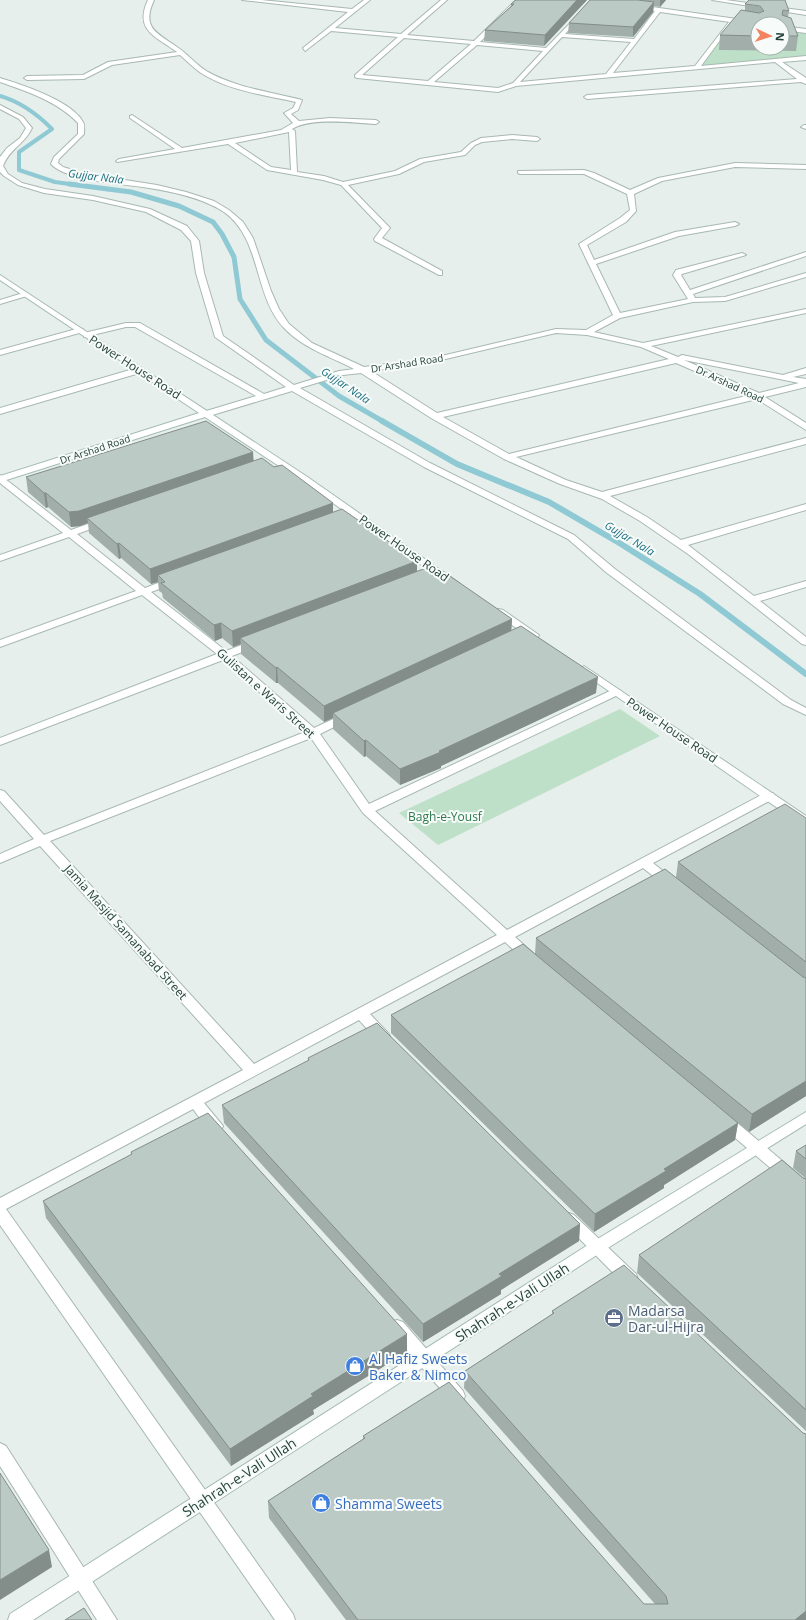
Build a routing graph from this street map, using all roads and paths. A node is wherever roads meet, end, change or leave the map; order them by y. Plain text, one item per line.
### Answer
1 (151, 0) edge
2 (245, 0) edge
3 (299, 0) edge
4 (367, 0) edge
5 (444, 0) edge
6 (519, 0) edge
7 (715, 0) edge
8 (293, 5) junction
9 (632, 6) edge
10 (353, 10) junction
11 (659, 10) junction
12 (584, 11) edge
13 (806, 14) edge
14 (731, 21) junction
15 (750, 23) edge
16 (330, 29) junction
17 (790, 29) edge
18 (806, 31) edge
19 (560, 35) junction
20 (402, 36) junction
21 (635, 41) junction
22 (475, 44) junction
23 (305, 49) dead end
24 (546, 50) junction
25 (181, 53) junction
26 (806, 58) edge
27 (777, 61) junction
28 (696, 69) junction
29 (608, 76) junction
30 (27, 78) dead end
31 (0, 80) edge
32 (805, 81) edge
33 (429, 83) junction
34 (515, 84) junction
35 (587, 97) dead end
36 (0, 107) edge
37 (132, 117) dead end
38 (376, 122) dead end
39 (297, 123) junction
40 (288, 129) junction
41 (25, 139) junction
42 (536, 139) dead end
43 (228, 141) junction
44 (6, 144) dead end
45 (182, 150) junction
46 (119, 161) dead end
47 (0, 166) edge
48 (806, 167) edge
49 (520, 172) dead end
50 (294, 173) junction
51 (342, 184) junction
52 (630, 193) junction
53 (735, 224) dead end
54 (806, 254) edge
55 (742, 255) dead end
56 (591, 263) junction
57 (439, 273) dead end
58 (806, 275) edge
59 (0, 278) edge
60 (688, 293) junction
61 (26, 295) junction
62 (693, 300) junction
63 (0, 302) edge
64 (806, 311) edge
65 (618, 316) junction
66 (83, 332) junction
67 (587, 333) junction
68 (643, 345) junction
69 (658, 352) junction
70 (0, 353) edge
71 (677, 360) junction
72 (140, 370) junction
73 (363, 370) junction
74 (806, 371) edge
75 (783, 377) junction
76 (806, 383) edge
77 (291, 387) junction
78 (757, 395) junction
79 (262, 396) junction
80 (0, 411) edge
81 (206, 414) junction
82 (434, 416) junction
83 (806, 427) edge
84 (806, 441) edge
85 (507, 457) junction
86 (280, 462) junction
87 (264, 467) edge
88 (0, 479) edge
89 (603, 495) junction
90 (806, 507) edge
91 (356, 514) junction
92 (114, 518) edge
93 (341, 519) edge
94 (69, 534) junction
95 (679, 544) junction
96 (0, 558) edge
97 (438, 573) junction
98 (187, 576) edge
99 (424, 578) edge
100 (806, 584) edge
101 (464, 590) edge
102 (143, 592) junction
103 (752, 600) junction
104 (490, 607) edge
105 (529, 632) junction
106 (268, 638) edge
107 (515, 639) edge
108 (541, 640) edge
109 (806, 642) edge
110 (0, 644) edge
111 (224, 655) junction
112 (572, 662) edge
113 (616, 692) junction
114 (356, 712) edge
115 (806, 712) edge
116 (313, 732) junction
117 (0, 742) edge
118 (0, 794) edge
119 (769, 796) junction
120 (367, 810) junction
121 (806, 822) edge
122 (42, 840) junction
123 (0, 860) edge
124 (644, 862) junction
125 (682, 892) edge
126 (504, 937) junction
127 (540, 967) edge
128 (360, 1013) junction
129 (394, 1047) edge
130 (252, 1071) junction
131 (194, 1101) junction
132 (715, 1113) edge
133 (806, 1117) edge
134 (226, 1136) edge
135 (757, 1148) junction
136 (806, 1190) edge
137 (0, 1204) edge
138 (558, 1208) edge
139 (0, 1213) edge
140 (597, 1248) junction
141 (644, 1291) edge
142 (388, 1317) edge
143 (425, 1358) junction
144 (466, 1406) edge
145 (0, 1451) edge
146 (201, 1502) junction
147 (82, 1579) junction
148 (17, 1620) edge
149 (108, 1620) edge
150 (286, 1620) edge

1 - 25 street
2 - 8 street
3 - 8 street
4 - 10 street
5 - 20 street
6 - 22 street
7 - 13 street
8 - 10 street
9 - 11 street
10 - 16 street
11 - 14 street
11 - 21 street
12 - 19 street
14 - 15 street
14 - 28 street
16 - 20 street
16 - 23 street
17 - 18 street
19 - 21 street
19 - 24 street
20 - 22 street
20 - 33 street
21 - 29 street
22 - 24 street
22 - 33 street
24 - 34 street
25 - 30 street
25 - 39 street
26 - 27 street
27 - 28 street
27 - 32 street
28 - 29 street
29 - 34 street
31 - 73 street
32 - 35 street
33 - 34 street
36 - 41 street
37 - 45 street
38 - 39 street
39 - 40 street
40 - 43 street
40 - 50 street
41 - 44 street
41 - 47 street
42 - 51 street
43 - 45 street
43 - 50 street
45 - 46 street
47 - 77 street
48 - 52 street
49 - 52 street
50 - 51 street
51 - 57 street
52 - 56 street
53 - 56 street
54 - 60 street
55 - 60 street
56 - 65 street
58 - 62 street
59 - 61 street, Power House Road
60 - 62 street
61 - 63 street
61 - 66 street, Power House Road
62 - 65 street
64 - 68 street
65 - 67 street
66 - 70 street
66 - 72 street, Power House Road
66 - 79 street
67 - 68 street, Dr Arshad Road
67 - 73 street, Dr Arshad Road
68 - 69 street, Dr Arshad Road
69 - 71 street, Dr Arshad Road
69 - 75 street
71 - 78 street, Dr Arshad Road
71 - 82 street
72 - 80 street
72 - 81 street, Power House Road
73 - 77 street, Dr Arshad Road
73 - 82 street
74 - 75 street
75 - 76 street
76 - 78 street
77 - 79 street, Dr Arshad Road
77 - 115 street
78 - 83 street, Dr Arshad Road
78 - 85 street
79 - 81 street, Dr Arshad Road
81 - 86 street, Power House Road
81 - 88 street, Dr Arshad Road
82 - 85 street
84 - 89 street
85 - 89 street
86 - 87 street
86 - 91 street, Power House Road
88 - 94 street, Gulistan e Waris Street
89 - 95 street
90 - 95 street
91 - 93 street
91 - 97 street, Power House Road
92 - 94 street
94 - 96 street
94 - 102 street, Gulistan e Waris Street
95 - 103 street
97 - 99 street
97 - 101 street, Power House Road
98 - 102 street
100 - 103 street
102 - 110 street
102 - 111 street, Gulistan e Waris Street
103 - 109 street
104 - 105 street
105 - 107 street
105 - 108 street
106 - 111 street
111 - 116 street, Gulistan e Waris Street
111 - 117 street
112 - 113 street, Power House Road
113 - 119 street, Power House Road
113 - 120 street
114 - 116 street
116 - 120 street, Gulistan e Waris Street
116 - 122 street
118 - 122 street, Jamia Masjid Samanabad Street
119 - 121 street, Power House Road
119 - 124 street
120 - 126 street, Gulistan e Waris Street
122 - 123 street
122 - 130 street, Jamia Masjid Samanabad Street
124 - 125 street
124 - 126 street
126 - 127 street, Gulistan e Waris Street
126 - 128 street
128 - 129 street
128 - 130 street
130 - 131 street
131 - 134 street
131 - 137 street
132 - 135 street
133 - 135 street, Shahrah-e-Vali Ullah
135 - 136 street
135 - 140 street, Shahrah-e-Vali Ullah
138 - 140 street
139 - 146 street
140 - 141 street
140 - 143 street, Shahrah-e-Vali Ullah
142 - 143 street
143 - 144 street
143 - 146 street, Shahrah-e-Vali Ullah
145 - 147 street
146 - 147 street, Shahrah-e-Vali Ullah
146 - 150 street
147 - 148 street, Shahrah-e-Vali Ullah
147 - 149 street

